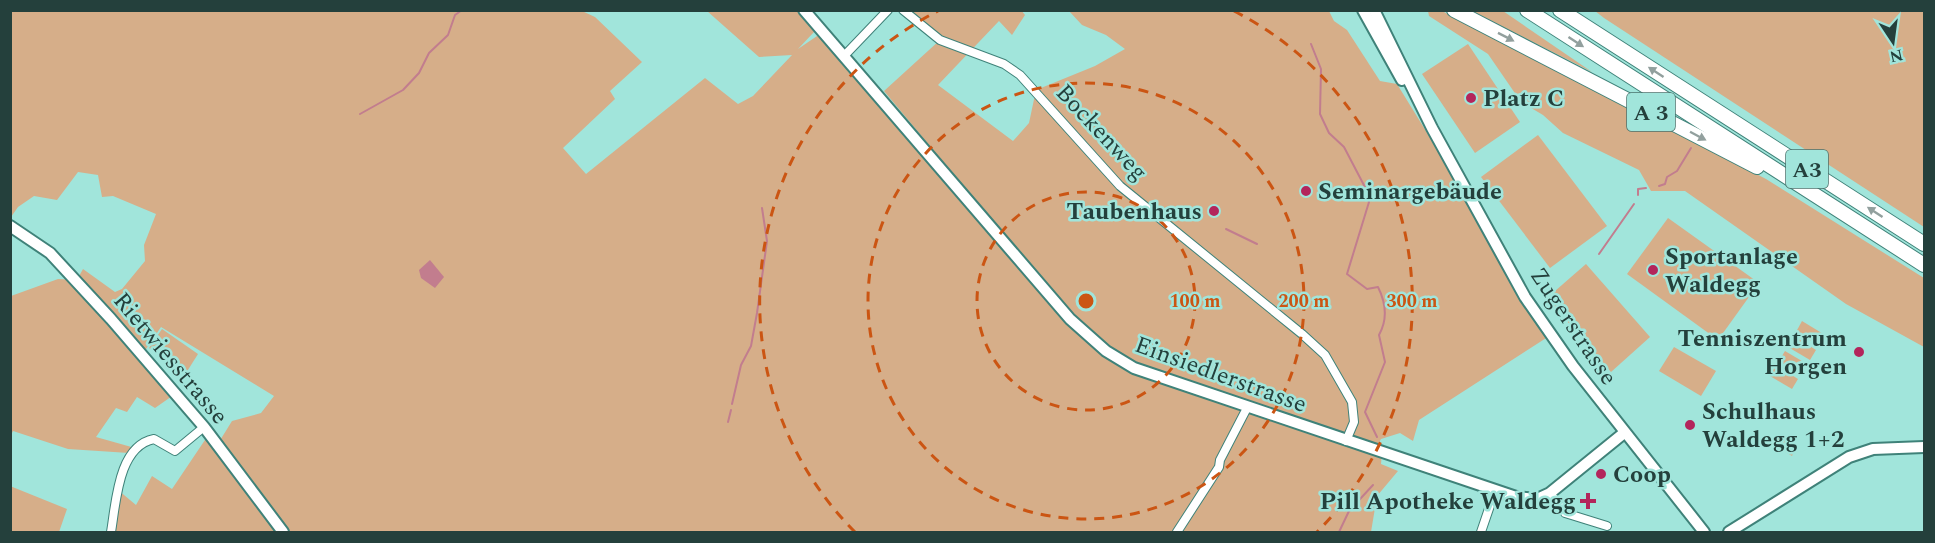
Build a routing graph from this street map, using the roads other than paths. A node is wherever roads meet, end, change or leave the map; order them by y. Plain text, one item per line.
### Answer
1 (804, 10) edge
2 (888, 10) edge
3 (903, 10) edge
4 (1363, 10) edge
5 (1374, 10) edge
6 (1454, 10) edge
7 (1527, 10) edge
8 (1560, 10) edge
9 (1572, 10) edge
10 (1623, 50) junction
11 (844, 56) junction
12 (1432, 128) junction
13 (1846, 215) junction
14 (10, 226) edge
15 (1924, 244) edge
16 (1924, 265) edge
17 (1247, 408) junction
18 (204, 427) junction
19 (1624, 433) junction
20 (1346, 441) junction
21 (1924, 447) edge
22 (1495, 491) junction
23 (1550, 494) junction
24 (1607, 526) dead end
25 (111, 532) edge
26 (283, 532) edge
27 (1178, 532) edge
28 (1481, 532) edge
29 (1704, 532) edge
30 (1730, 532) edge

1 - 11 street, Einsiedlerstrasse
2 - 11 street
3 - 20 street, Bockenweg
4 - 12 street, Zugerstrasse
5 - 12 street, Zugerstrasse
6 -> 13 highway, A 3
7 -> 13 highway, A3
8 - 10 highway, A3
9 - 10 highway
15 -> 10 highway, A3
11 - 17 street, Einsiedlerstrasse
12 - 19 street, Zugerstrasse
13 - 16 highway, A3
14 - 18 street, Rietwiesstrasse
17 - 20 street, Einsiedlerstrasse
17 - 27 street
18 - 25 street
18 - 26 street, Rietwiesstrasse
19 - 23 street
19 - 29 street, Zugerstrasse
20 - 22 street, Einsiedlerstrasse
21 - 30 street
22 - 23 street, Einsiedlerstrasse
22 - 28 street
23 - 24 street

